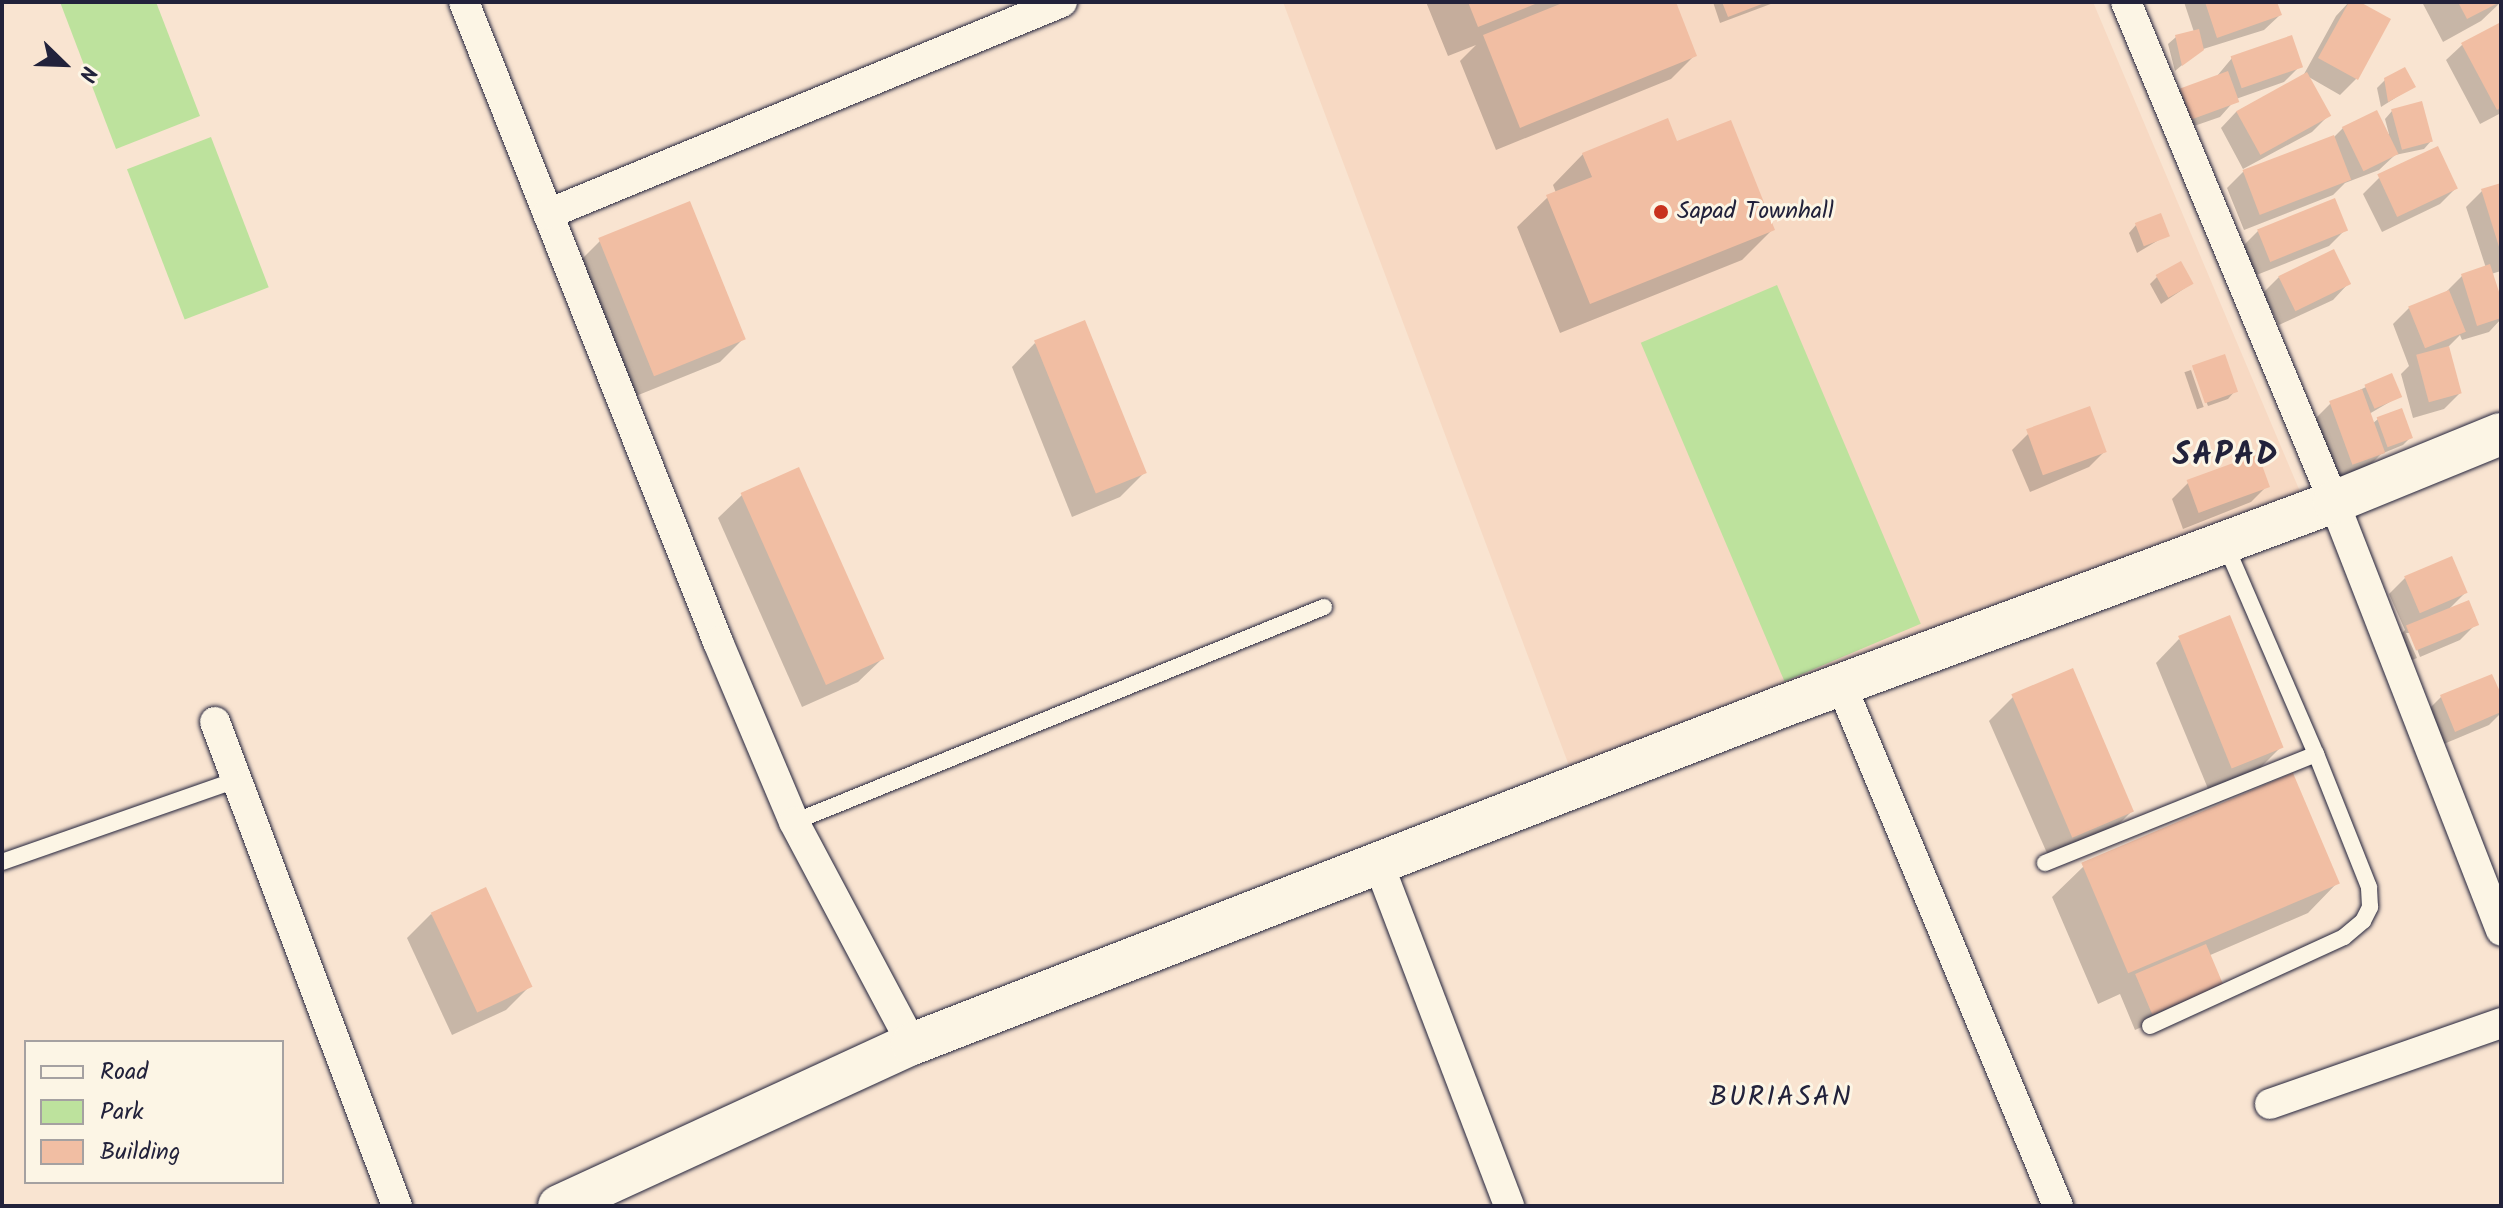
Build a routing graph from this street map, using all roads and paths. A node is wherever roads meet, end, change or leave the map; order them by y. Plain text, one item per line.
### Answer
1 (464, 2) edge
2 (1062, 2) edge
3 (2126, 2) edge
4 (548, 214) junction
5 (2501, 434) edge
6 (2334, 502) junction
7 (2224, 541) junction
8 (1324, 607) dead end
9 (1842, 687) junction
10 (215, 722) dead end
11 (2316, 754) junction
12 (236, 780) junction
13 (794, 822) junction
14 (2, 862) edge
15 (2045, 863) dead end
16 (1379, 865) junction
17 (2501, 931) edge
18 (2501, 1023) edge
19 (2150, 1026) dead end
20 (912, 1044) junction
21 (2270, 1104) dead end
22 (397, 1206) edge
23 (559, 1206) edge
24 (1509, 1206) edge
25 (2058, 1206) edge

1 - 4 street
2 - 4 street
3 - 6 street
4 - 13 street
5 - 6 main road
6 - 7 main road
6 - 17 street
7 - 9 main road
7 - 11 lane
8 - 13 lane
9 - 16 main road
9 - 25 street
10 - 12 street
11 - 15 lane
11 - 19 lane
12 - 14 lane
12 - 22 street
13 - 20 street
16 - 20 main road
16 - 24 street
18 - 21 street
20 - 23 main road

